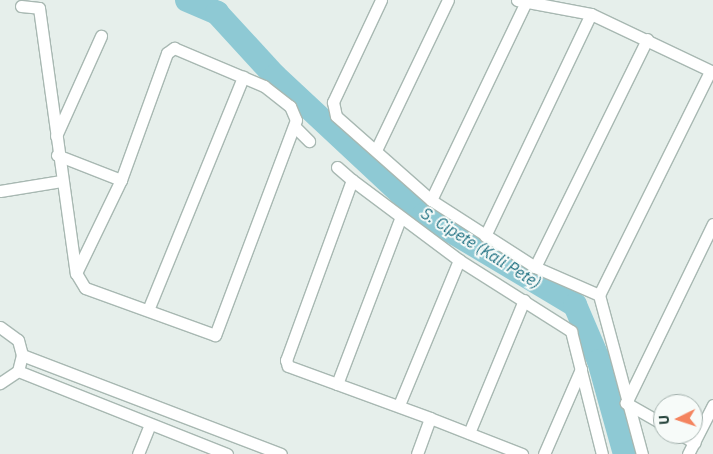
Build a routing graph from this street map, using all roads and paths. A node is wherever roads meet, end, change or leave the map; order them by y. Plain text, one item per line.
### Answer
1 (381, 0) edge
2 (448, 0) edge
3 (522, 1) edge
4 (21, 6) dead end
5 (591, 14) junction
6 (102, 36) dead end
7 (648, 39) junction
8 (711, 71) edge
9 (243, 77) junction
10 (295, 127) junction
11 (56, 137) junction
12 (309, 141) dead end
13 (377, 148) junction
14 (57, 155) junction
15 (338, 167) dead end
16 (61, 180) junction
17 (121, 180) junction
18 (352, 180) junction
19 (0, 191) edge
20 (431, 200) junction
21 (400, 218) junction
22 (713, 224) edge
23 (485, 236) junction
24 (459, 260) junction
25 (535, 267) junction
26 (76, 273) junction
27 (599, 296) junction
28 (524, 300) junction
29 (148, 310) junction
30 (0, 327) edge
31 (22, 355) junction
32 (581, 370) junction
33 (18, 371) junction
34 (0, 383) edge
35 (337, 384) junction
36 (626, 403) junction
37 (399, 405) junction
38 (713, 405) edge
39 (430, 418) junction
40 (653, 418) edge
41 (150, 425) junction
42 (703, 426) edge
43 (213, 429) junction
44 (468, 433) junction
45 (207, 447) junction
46 (138, 454) edge
47 (227, 454) edge
48 (281, 454) edge
49 (417, 454) edge
50 (522, 454) edge
51 (544, 454) edge
52 (602, 454) edge
53 (642, 454) edge

1 - 13 street
2 - 13 street
3 - 5 street
3 - 20 street
4 - 11 street
5 - 7 street
5 - 23 street
6 - 11 street
7 - 8 street
7 - 25 street
8 - 27 street
9 - 10 street
9 - 17 street
9 - 29 street
10 - 12 street
10 - 29 street
11 - 14 street
13 - 20 street
14 - 16 street
14 - 17 street
15 - 18 street
16 - 19 street
16 - 26 street
17 - 26 street
18 - 21 street
18 - 35 street
20 - 23 street
21 - 24 street
21 - 35 street
22 - 36 street
23 - 25 street
24 - 28 street
24 - 37 street
25 - 27 street
26 - 29 street
27 - 36 street
28 - 32 street
28 - 44 street
30 - 31 street
31 - 33 street
31 - 43 street
32 - 51 street
32 - 52 street
33 - 34 street
33 - 41 street
35 - 37 street
36 - 40 street
36 - 53 street
37 - 39 street
38 - 42 street
39 - 44 street
39 - 49 street
41 - 45 street
41 - 46 street
43 - 45 street
43 - 48 street
44 - 50 street
45 - 47 street

